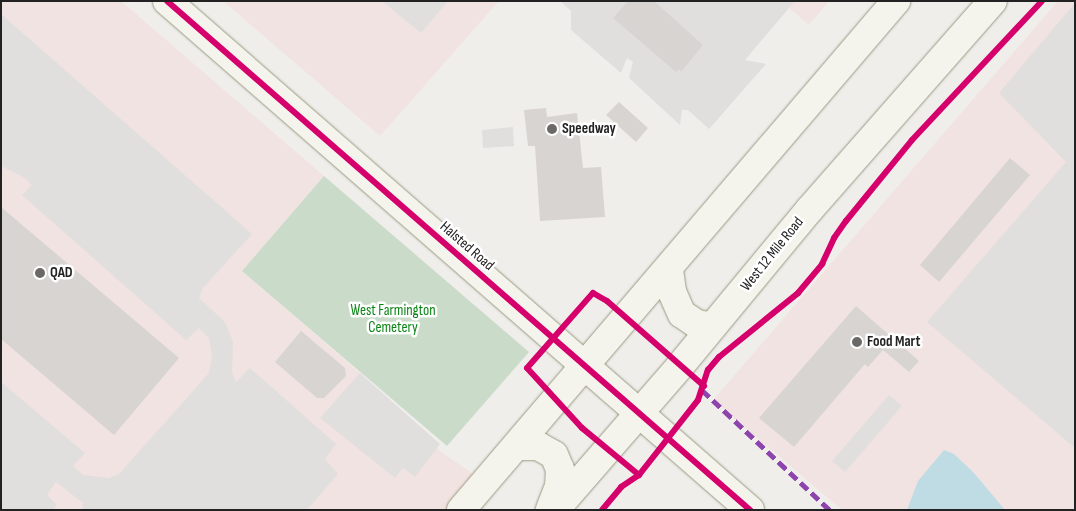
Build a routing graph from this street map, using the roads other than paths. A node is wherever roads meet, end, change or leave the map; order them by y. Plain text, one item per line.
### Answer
1 (167, 1) edge
2 (896, 1) edge
3 (983, 8) edge
4 (669, 270) junction
5 (712, 328) junction
6 (584, 364) junction
7 (639, 412) junction
8 (516, 446) junction
9 (461, 510) edge
10 (550, 510) edge
11 (554, 510) edge
12 (750, 510) edge

1 - 6 main road, Halsted Road
2 - 4 main road
3 - 5 main road, West 12 Mile Road
4 - 5 main road
4 - 6 main road
5 - 7 main road, West 12 Mile Road
6 - 7 main road, Halsted Road
6 - 8 main road
7 - 11 main road, West 12 Mile Road
7 - 12 main road, Halsted Road
8 - 9 main road
8 - 10 main road

